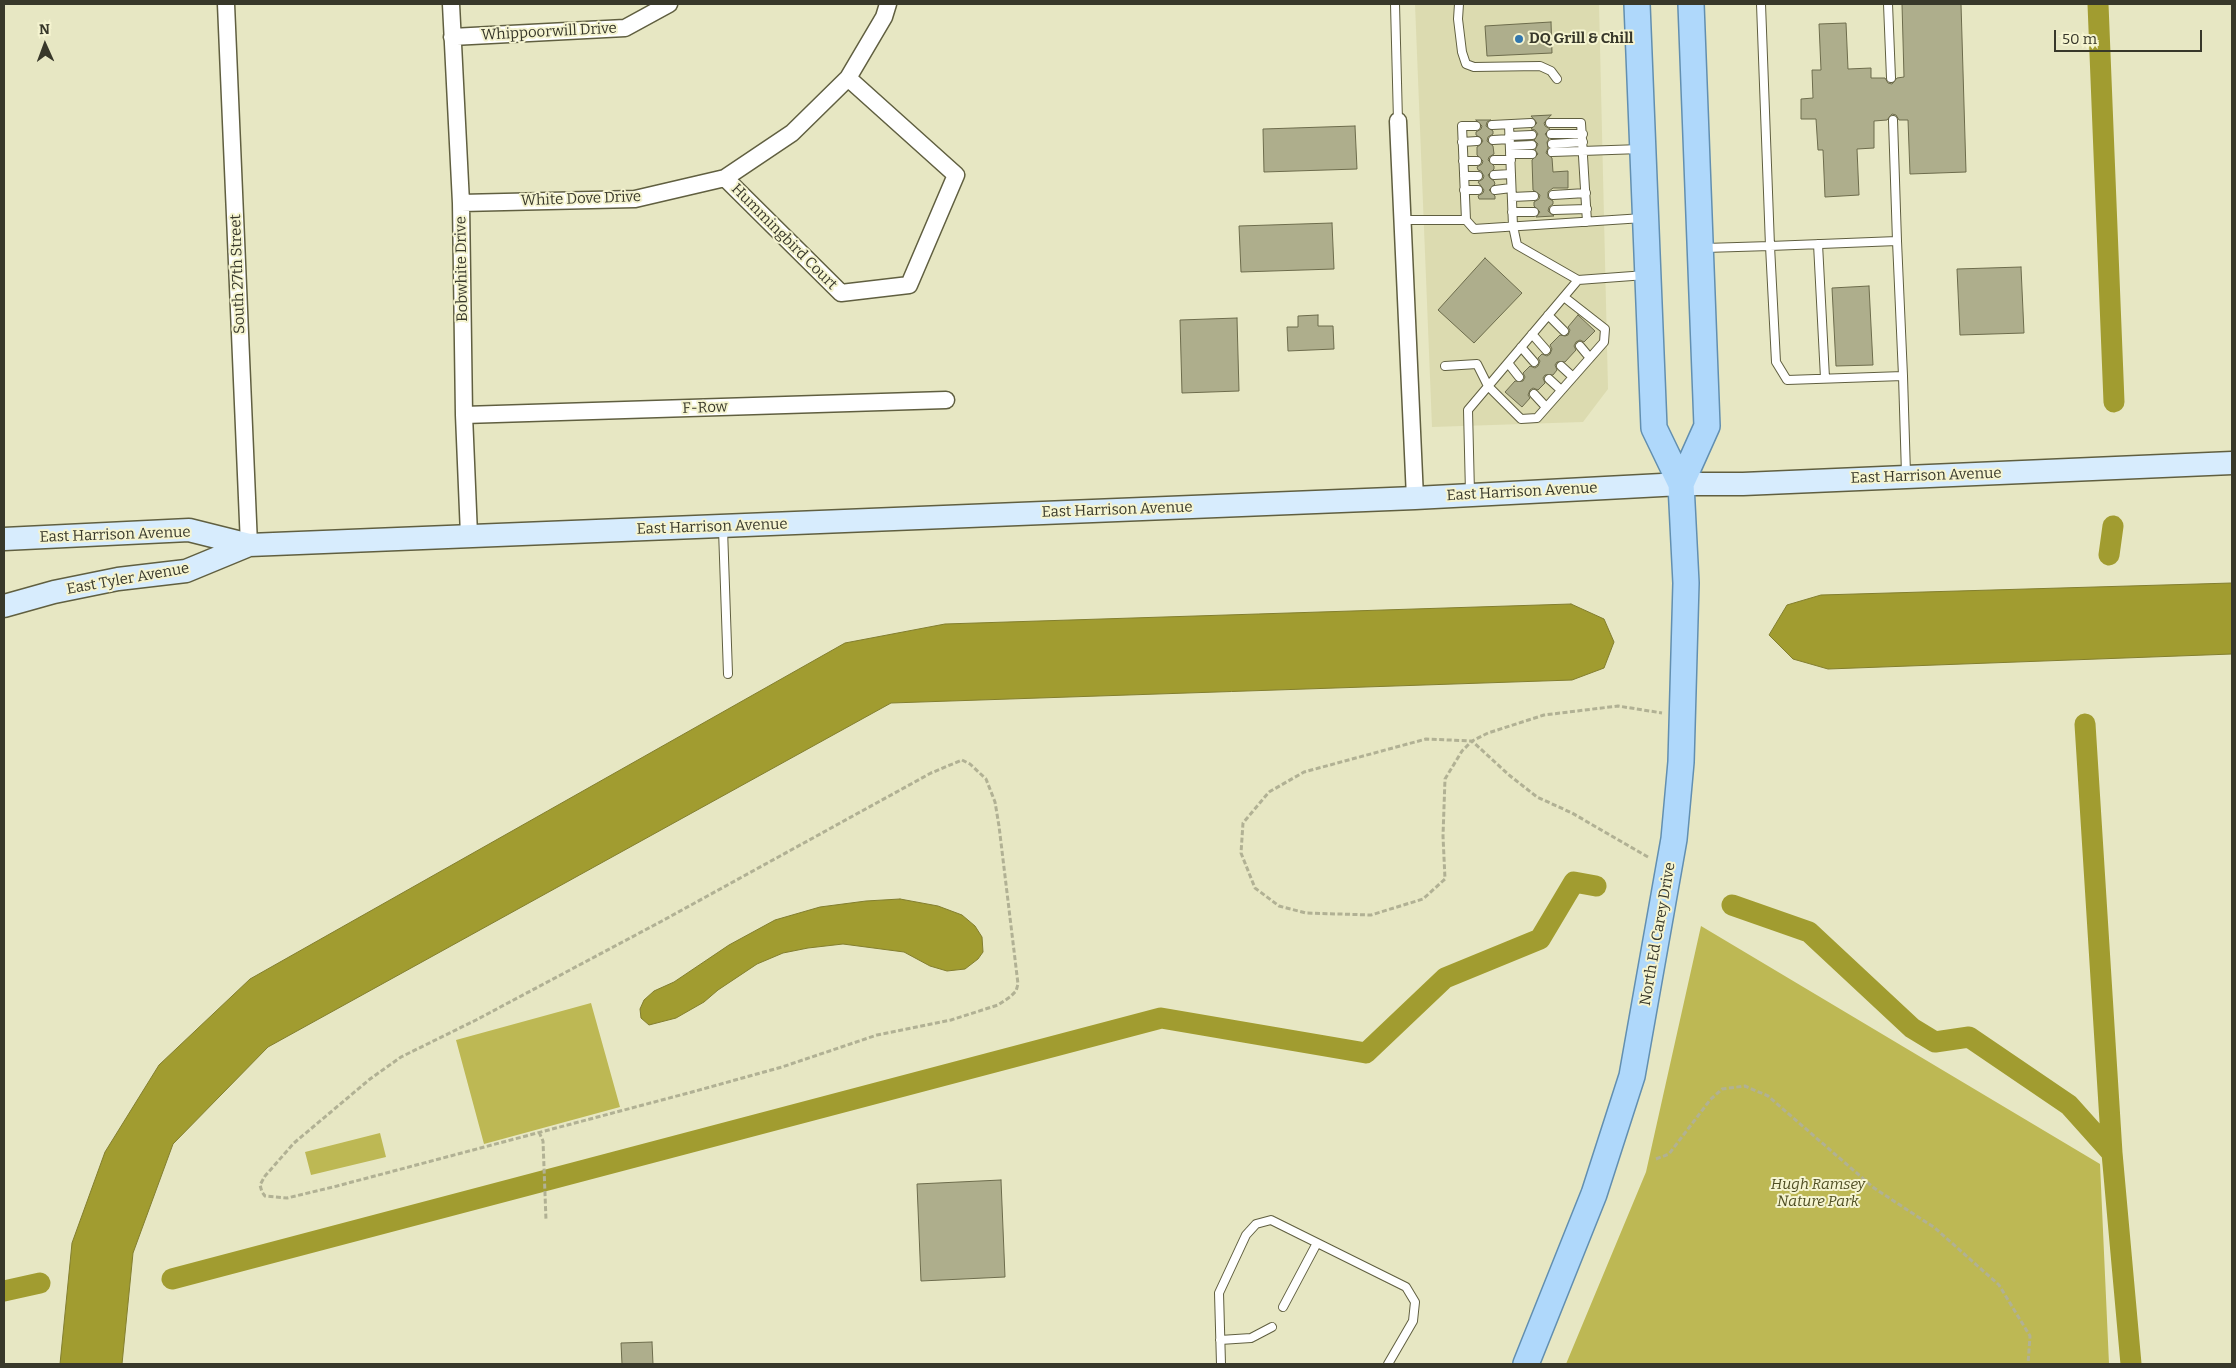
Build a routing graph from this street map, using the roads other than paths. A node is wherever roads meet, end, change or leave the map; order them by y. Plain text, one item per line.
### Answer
1 (226, 4) edge
2 (451, 4) edge
3 (669, 4) edge
4 (888, 4) edge
5 (1395, 4) edge
6 (1459, 4) edge
7 (1637, 4) edge
8 (1691, 4) edge
9 (1761, 4) edge
10 (1888, 4) edge
11 (452, 37) junction
12 (848, 78) junction
13 (1891, 78) dead end
14 (1557, 79) dead end
15 (1893, 120) dead end
16 (1398, 121) joint
17 (1531, 123) dead end
18 (1550, 123) dead end
19 (1492, 125) dead end
20 (1509, 125) junction
21 (1476, 126) dead end
22 (1551, 134) dead end
23 (1582, 134) junction
24 (1532, 135) dead end
25 (1493, 140) dead end
26 (1476, 141) dead end
27 (1462, 142) junction
28 (1552, 144) dead end
29 (1510, 147) junction
30 (1583, 147) junction
31 (1643, 149) junction
32 (1532, 150) dead end
33 (1552, 152) dead end
34 (1494, 160) dead end
35 (1463, 161) junction
36 (1477, 161) dead end
37 (1511, 174) junction
38 (1494, 175) dead end
39 (1464, 176) junction
40 (1478, 176) dead end
41 (725, 178) junction
42 (1511, 188) junction
43 (1464, 190) junction
44 (1478, 190) dead end
45 (1495, 190) dead end
46 (1586, 193) junction
47 (1553, 195) dead end
48 (1534, 196) dead end
49 (1512, 197) junction
50 (461, 203) junction
51 (1587, 209) junction
52 (1554, 210) dead end
53 (1512, 212) junction
54 (1534, 212) dead end
55 (1645, 218) junction
56 (1402, 220) junction
57 (1466, 220) junction
58 (1587, 222) junction
59 (1512, 226) junction
60 (1898, 241) junction
61 (1818, 244) junction
62 (1770, 246) junction
63 (1700, 248) junction
64 (1648, 275) junction
65 (1578, 280) junction
66 (1564, 297) junction
67 (1548, 314) junction
68 (1564, 331) dead end
69 (1532, 334) junction
70 (1580, 346) dead end
71 (1521, 347) junction
72 (1546, 350) dead end
73 (1590, 358) junction
74 (1534, 362) dead end
75 (1508, 363) junction
76 (1444, 366) dead end
77 (1561, 366) dead end
78 (1903, 376) junction
79 (1519, 377) dead end
80 (1573, 377) junction
81 (1825, 378) junction
82 (1549, 379) dead end
83 (1488, 386) junction
84 (1561, 390) junction
85 (1534, 394) dead end
86 (946, 400) dead end
87 (1546, 407) junction
88 (464, 415) junction
89 (2232, 463) edge
90 (1906, 477) junction
91 (1681, 484) junction
92 (1470, 495) junction
93 (1415, 498) junction
94 (723, 527) junction
95 (469, 535) junction
96 (4, 539) edge
97 (249, 545) junction
98 (4, 606) edge
99 (728, 674) dead end
100 (1317, 1243) junction
101 (1282, 1308) dead end
102 (1272, 1327) dead end
103 (1220, 1340) junction
104 (1221, 1364) edge
105 (1388, 1364) edge
106 (1526, 1364) edge

1 - 97 street, South 27th Street
2 - 11 street, Bobwhite Drive
3 - 11 street, Whippoorwill Drive
4 - 12 street, White Dove Drive
5 - 16 lane
6 - 14 lane
7 - 31 main road
8 - 63 main road
9 - 62 lane
10 - 13 lane
11 - 50 street, Bobwhite Drive
12 - 41 street, White Dove Drive
12 - 41 street, Hummingbird Court
15 - 60 lane
16 - 56 street
17 - 20 lane
18 - 23 lane
19 - 20 lane
20 - 29 lane
21 - 27 lane
22 - 23 lane
23 - 30 lane
24 - 29 lane
25 - 29 lane
26 - 27 lane
27 - 35 lane
28 - 30 lane
29 - 32 lane
29 - 34 lane
29 - 37 lane
30 - 31 lane
30 - 33 lane
30 - 46 lane
31 - 55 main road
35 - 36 lane
35 - 39 lane
37 - 38 lane
37 - 42 lane
39 - 40 lane
39 - 43 lane
41 - 50 street, White Dove Drive
42 - 45 lane
42 - 49 lane
43 - 44 lane
43 - 57 lane
46 - 47 lane
46 - 51 lane
48 - 49 lane
49 - 53 lane
50 - 88 street, Bobwhite Drive
51 - 52 lane
51 - 58 lane
53 - 54 lane
53 - 59 lane
55 - 58 lane
55 - 64 main road
56 - 57 lane
56 - 93 street
57 - 59 lane
58 - 59 lane
59 - 65 lane
60 - 61 lane
60 - 78 lane
61 - 62 lane
61 - 81 lane
62 - 63 lane
62 - 81 lane
63 - 91 main road
64 - 65 lane
64 - 91 main road
65 - 66 lane
66 - 67 lane
66 - 73 lane
67 - 68 lane
67 - 69 lane
69 - 71 lane
69 - 72 lane
70 - 73 lane
71 - 74 lane
71 - 75 lane
73 - 80 lane
75 - 79 lane
75 - 83 lane
76 - 83 lane
77 - 80 lane
78 - 81 lane
78 - 90 lane
80 - 84 lane
82 - 84 lane
83 - 87 lane
83 - 92 lane
84 - 87 lane
85 - 87 lane
86 - 88 street, F-Row
88 - 95 street, Bobwhite Drive
89 - 90 main road, East Harrison Avenue
90 - 91 main road, East Harrison Avenue
91 - 92 main road, East Harrison Avenue
91 - 106 main road, North Ed Carey Drive
92 - 93 main road, East Harrison Avenue
93 - 94 main road, East Harrison Avenue
94 - 95 main road, East Harrison Avenue
94 - 99 lane
95 - 97 main road, East Harrison Avenue
96 - 97 main road, East Harrison Avenue
97 - 98 main road, East Tyler Avenue
100 - 101 lane
100 - 103 lane
100 - 105 lane
102 - 103 lane
103 - 104 lane

